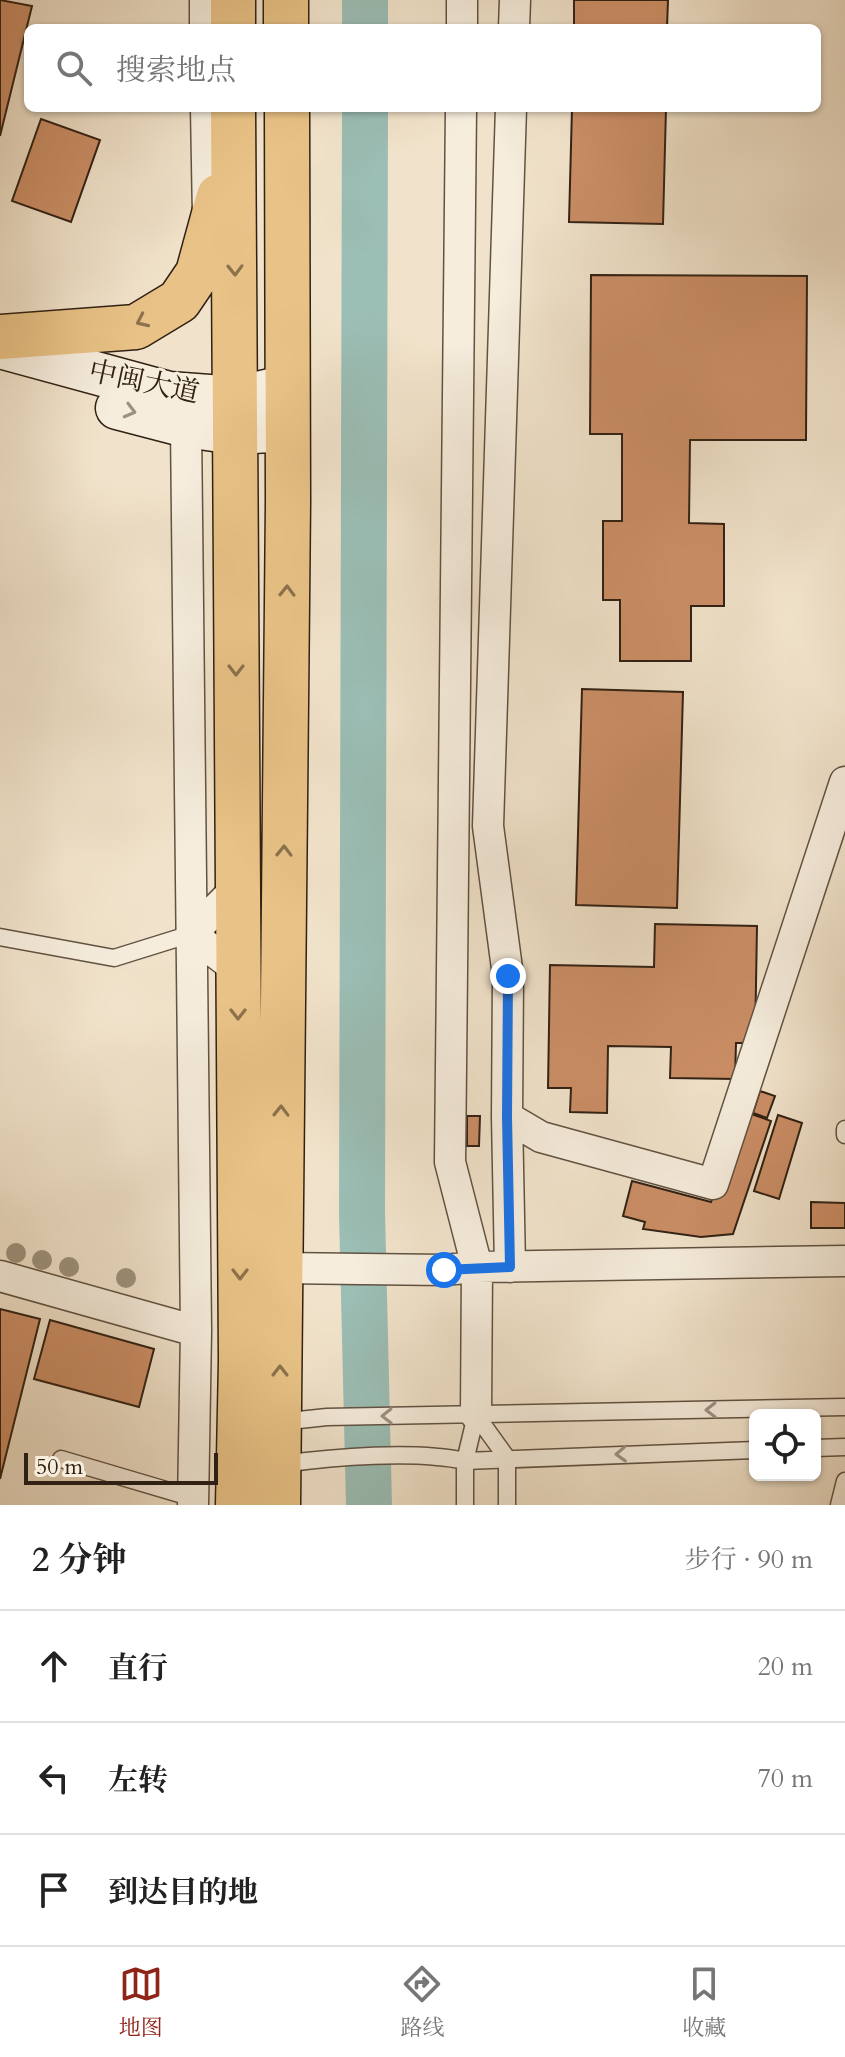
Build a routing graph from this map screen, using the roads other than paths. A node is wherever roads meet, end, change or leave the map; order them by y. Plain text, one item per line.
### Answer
1 (205, 0) edge
2 (233, 0) edge
3 (286, 0) edge
4 (462, 0) edge
5 (515, 0) edge
6 (205, 24) edge
7 (233, 24) edge
8 (286, 24) edge
9 (462, 24) edge
10 (514, 24) edge
11 (287, 112) edge
12 (461, 112) edge
13 (511, 112) edge
14 (224, 117) edge
15 (0, 337) edge
16 (0, 347) edge
17 (0, 377) edge
18 (288, 386) junction
19 (236, 415) junction
20 (186, 426) junction
21 (288, 430) junction
22 (845, 782) edge
23 (238, 887) junction
24 (191, 934) junction
25 (0, 937) edge
26 (238, 970) junction
27 (507, 1117) junction
28 (845, 1261) edge
29 (477, 1267) junction
30 (510, 1267) junction
31 (294, 1268) junction
32 (0, 1276) edge
33 (196, 1331) junction
34 (845, 1407) edge
35 (461, 1415) junction
36 (845, 1447) edge
37 (821, 1448) edge
38 (749, 1450) edge
39 (507, 1458) junction
40 (61, 1459) dead end
41 (465, 1461) junction
42 (278, 1464) edge
43 (845, 1481) edge
44 (193, 1501) edge
45 (238, 1505) edge
46 (465, 1505) edge
47 (507, 1505) edge
48 (839, 1505) edge

1 - 6 street
2 - 7 highway
3 - 8 highway
4 - 9 street
5 - 10 street
11 - 18 highway
12 - 29 street
13 - 27 street
14 -> 15 highway
14 -> 19 highway
16 - 19 main road, 中闽大道
17 -> 20 main road, 中闽大道
18 - 19 main road, 中闽大道
18 - 21 highway
19 - 20 main road, 中闽大道
19 - 21 main road, 中闽大道
19 -> 23 highway
20 - 24 street
31 -> 21 highway
22 - 27 street
23 - 24 street
23 - 26 highway
24 - 25 lane
24 - 26 street
24 - 33 street
26 -> 45 highway
27 - 30 street
28 - 30 street
29 - 30 street
29 - 31 street
29 - 35 street
42 -> 31 highway
32 - 33 street
33 - 44 street
34 -> 35 lane
35 - 39 lane
35 - 41 lane
35 -> 42 lane
36 - 37 lane
38 -> 39 lane
39 - 41 lane
39 - 47 lane
40 - 44 lane
41 - 42 lane
41 - 46 lane
43 - 48 lane

